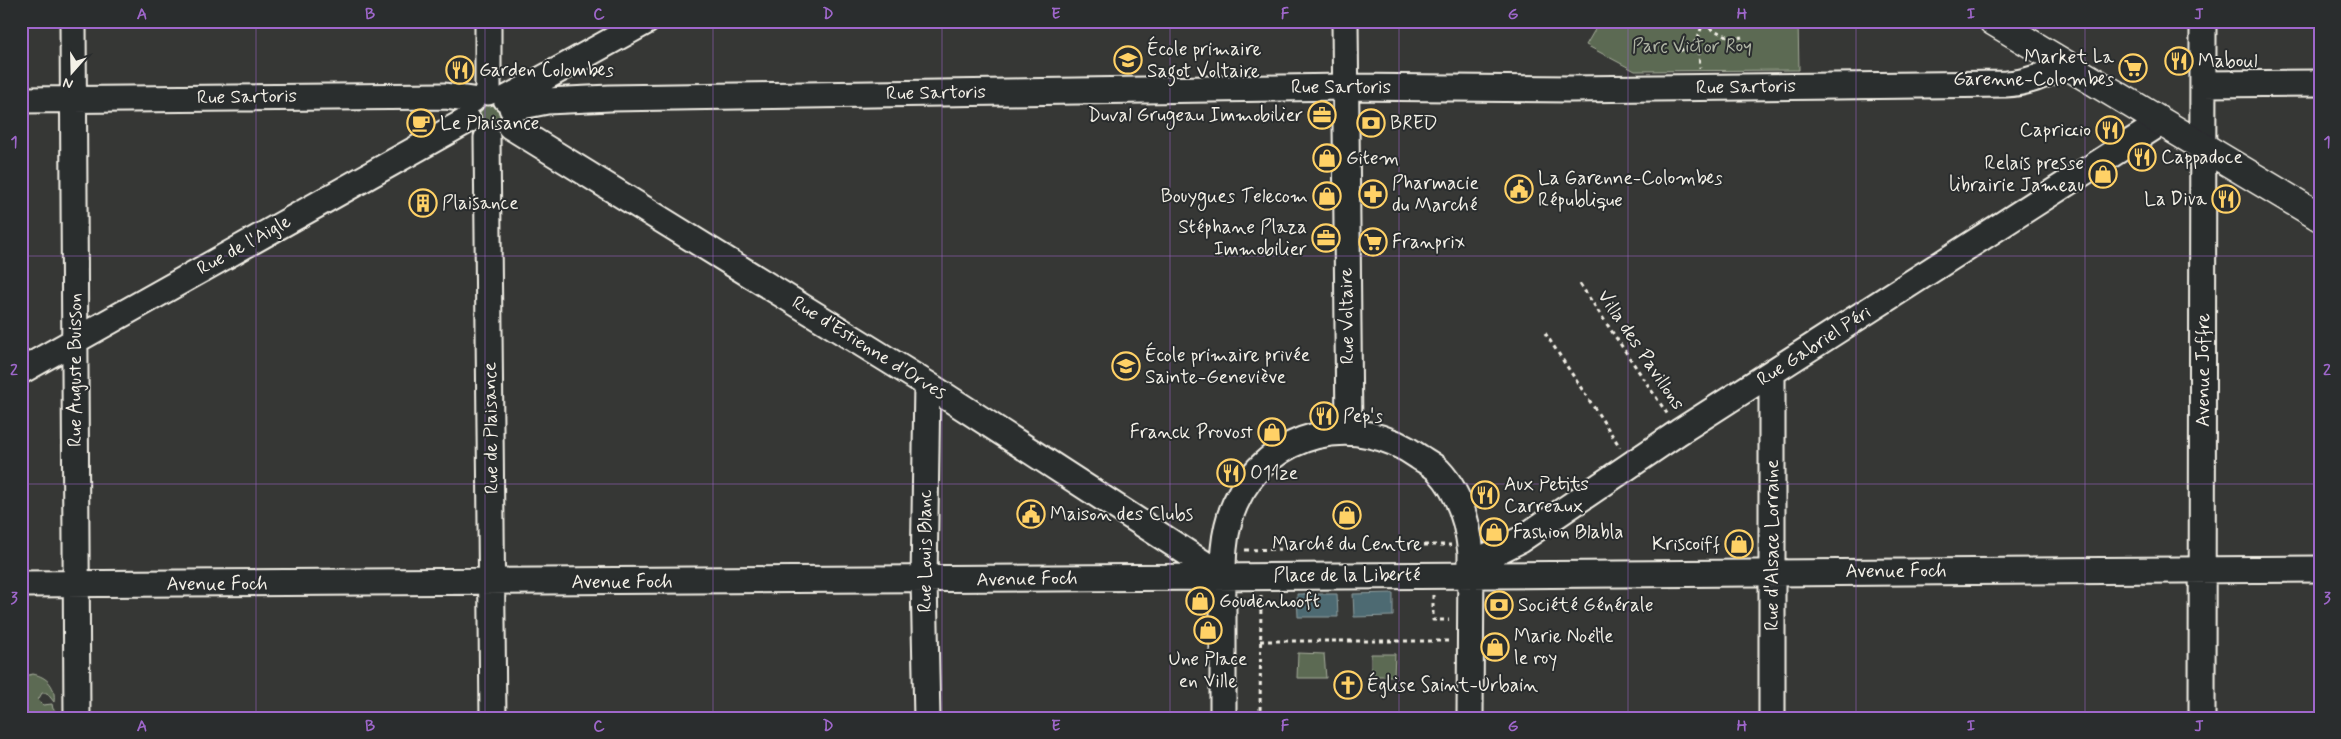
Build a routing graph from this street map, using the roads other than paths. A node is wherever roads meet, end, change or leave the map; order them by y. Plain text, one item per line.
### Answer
1 (73, 21) edge
2 (488, 21) edge
3 (647, 21) edge
4 (1345, 21) edge
5 (1993, 21) edge
6 (2203, 21) edge
7 (572, 63) junction
8 (2068, 65) junction
9 (2320, 83) edge
10 (2203, 84) junction
11 (1345, 87) junction
12 (610, 98) junction
13 (74, 99) junction
14 (21, 100) edge
15 (493, 108) junction
16 (2162, 122) junction
17 (2201, 146) junction
18 (2320, 217) edge
19 (75, 341) junction
20 (21, 371) edge
21 (1772, 373) junction
22 (927, 384) junction
23 (1349, 431) junction
24 (1167, 538) junction
25 (1510, 546) junction
26 (2204, 569) junction
27 (2320, 569) edge
28 (1772, 572) junction
29 (1472, 574) junction
30 (1524, 574) junction
31 (1223, 576) junction
32 (1154, 577) junction
33 (924, 581) junction
34 (493, 582) junction
35 (21, 584) edge
36 (76, 584) junction
37 (77, 718) edge
38 (493, 718) edge
39 (927, 718) edge
40 (1223, 718) edge
41 (1470, 718) edge
42 (1772, 718) edge
43 (2202, 718) edge

1 - 13 street, Rue Auguste Buisson
2 - 15 street
3 - 7 street, Rue de l'Aigle
4 - 11 street, Rue Voltaire
5 - 8 main road
6 - 10 street, Avenue Joffre
7 - 12 street, Rue Sartoris
7 - 15 street, Rue de l'Aigle
8 - 11 street, Rue Sartoris
8 - 16 main road
9 - 10 street
10 - 17 street, Avenue Joffre
11 - 12 street, Rue Sartoris
11 - 23 street, Rue Voltaire
12 - 15 street, Rue Sartoris
13 - 14 street, Rue Sartoris
13 - 15 street, Rue Sartoris
13 - 19 street, Rue Auguste Buisson
15 - 19 street, Rue de l'Aigle
15 - 22 street, Rue d'Estienne d'Orves
15 - 34 street, Rue de Plaisance
16 - 17 main road
16 - 21 street, Rue Gabriel Péri
17 - 18 main road
17 - 26 street, Avenue Joffre
19 - 20 street, Rue de l'Aigle
19 - 36 street, Rue Auguste Buisson
21 - 25 street, Rue Gabriel Péri
21 - 28 street, Rue d'Alsace Lorraine
22 - 24 street, Rue d'Estienne d'Orves
22 - 33 street, Rue Louis Blanc
23 - 29 street
23 - 31 street
24 - 31 street, Rue d'Estienne d'Orves
24 - 32 street
25 - 29 street, Rue Gabriel Péri
25 - 30 street
26 - 27 street, Avenue Foch
26 - 28 street, Avenue Foch
26 - 43 street, Avenue Joffre
28 - 30 street, Avenue Foch
28 - 42 street, Rue d'Alsace Lorraine
29 - 30 street, Avenue Foch
29 - 31 street, Place de la Liberté
29 - 41 street
31 - 32 street, Avenue Foch
31 - 40 street
32 - 33 street, Avenue Foch
33 - 34 street, Avenue Foch
33 - 39 street, Rue Louis Blanc
34 - 36 street, Avenue Foch
34 - 38 street, Rue de Plaisance
35 - 36 street, Avenue Foch
36 - 37 street, Rue Auguste Buisson

